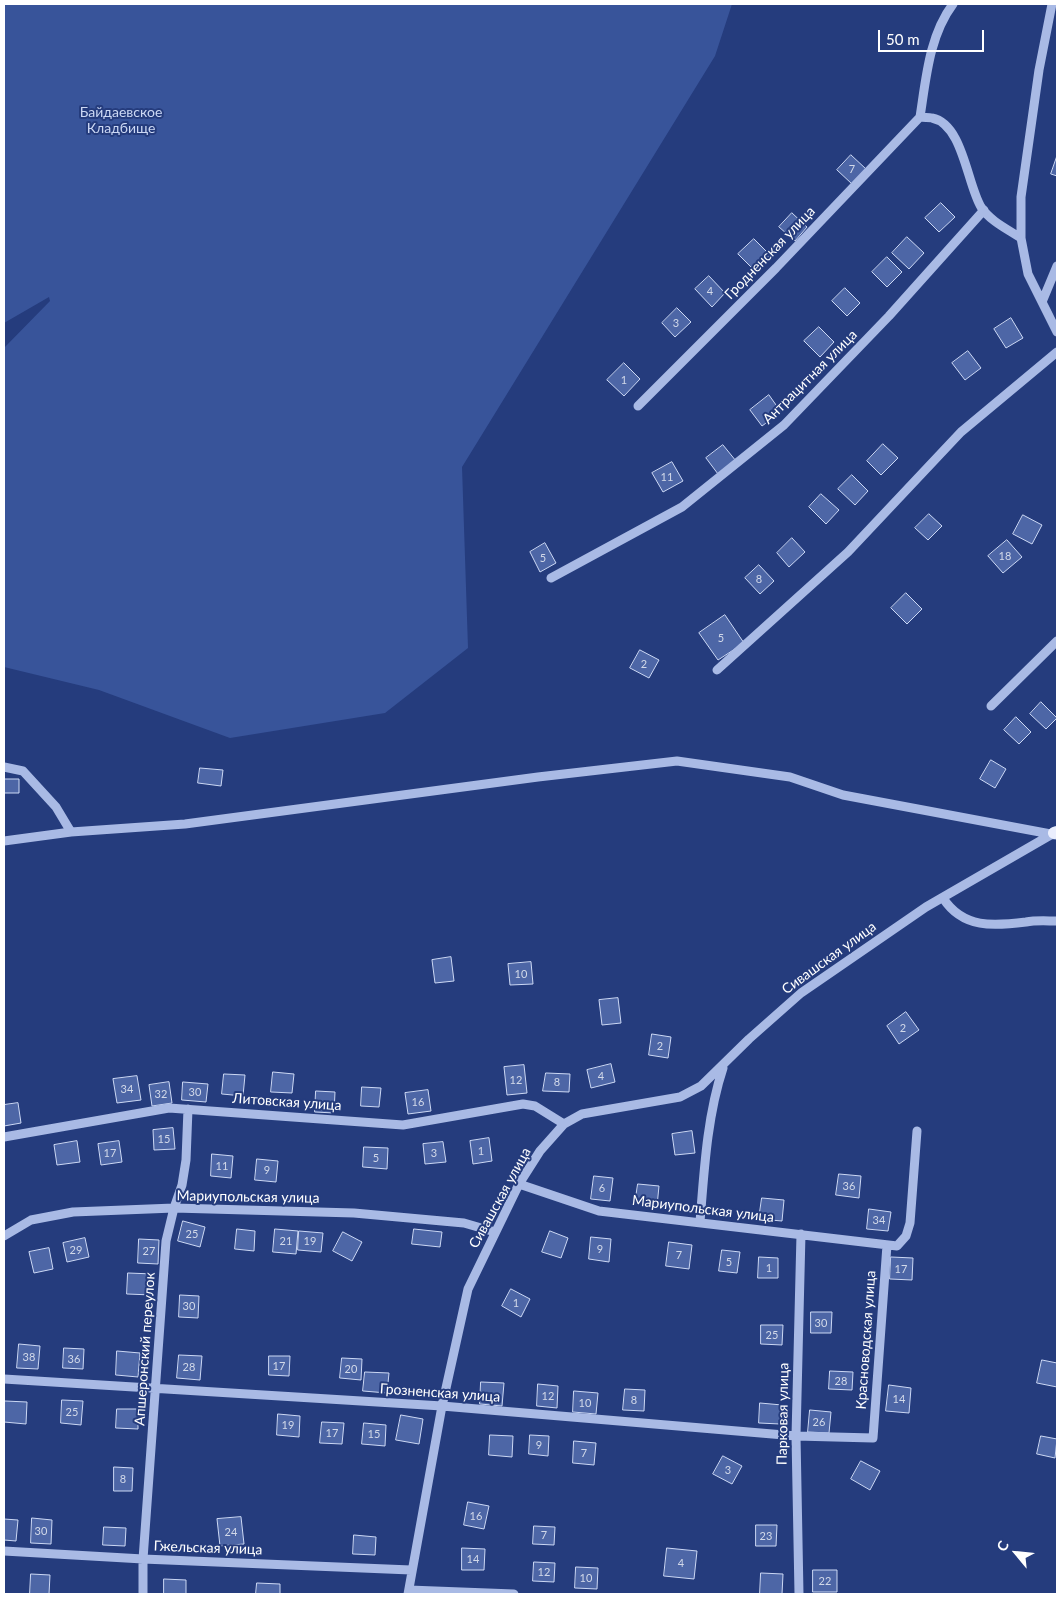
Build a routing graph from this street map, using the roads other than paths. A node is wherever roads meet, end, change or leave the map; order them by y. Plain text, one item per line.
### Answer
1 (953, 4) edge
2 (1052, 4) edge
3 (920, 117) junction
4 (984, 210) junction
5 (1021, 238) junction
6 (1057, 266) edge
7 (1042, 302) junction
8 (1057, 332) edge
9 (1057, 352) edge
10 (638, 406) dead end
11 (551, 578) dead end
12 (1057, 641) edge
13 (717, 670) dead end
14 (991, 706) dead end
15 (4, 767) edge
16 (71, 832) junction
17 (1056, 834) edge
18 (4, 841) edge
19 (943, 898) junction
20 (1057, 921) edge
21 (724, 1066) junction
22 (188, 1109) junction
23 (564, 1124) junction
24 (918, 1131) dead end
25 (4, 1137) edge
26 (519, 1184) junction
27 (174, 1208) junction
28 (700, 1222) junction
29 (495, 1232) junction
30 (801, 1234) junction
31 (4, 1236) edge
32 (887, 1245) junction
33 (4, 1379) edge
34 (157, 1388) junction
35 (442, 1406) junction
36 (796, 1436) junction
37 (873, 1438) joint
38 (4, 1551) edge
39 (144, 1559) junction
40 (411, 1570) junction
41 (408, 1592) edge
42 (143, 1594) edge
43 (514, 1594) edge
44 (799, 1594) edge

1 - 3 street
2 - 5 street
3 - 4 street
3 - 10 street, Гродненская улица
4 - 5 street
4 - 11 street, Антрацитная улица
5 - 7 street
6 - 7 street
7 - 8 street
9 - 13 street
12 - 14 street
15 - 16 street
16 - 17 street
16 - 18 street
17 - 19 street, Сивашская улица
19 - 20 street
19 - 21 street, Сивашская улица
21 - 23 street, Сивашская улица
21 - 28 street
22 - 23 street, Литовская улица
22 - 25 street, Литовская улица
22 - 27 street, Апшеронский переулок
23 - 26 street, Сивашская улица
24 - 32 street
26 - 28 street, Мариупольская улица
26 - 29 street, Сивашская улица
27 - 29 street, Мариупольская улица
27 - 31 street, Мариупольская улица
27 - 34 street, Апшеронский переулок
28 - 30 street, Мариупольская улица
29 - 35 street, Сивашская улица
30 - 32 street, Мариупольская улица
30 - 36 street, Парковая улица
32 - 37 street, Красноводская улица
33 - 34 street, Грозненская улица
34 - 35 street, Грозненская улица
34 - 39 street, Апшеронский переулок
35 - 36 street, Грозненская улица
35 - 40 street, Сивашская улица
36 - 37 street, Грозненская улица
36 - 44 street, Парковая улица
38 - 39 street, Гжельская улица
39 - 40 street, Гжельская улица
39 - 42 street, Апшеронский переулок
40 - 41 street, Сивашская улица
41 - 43 street

